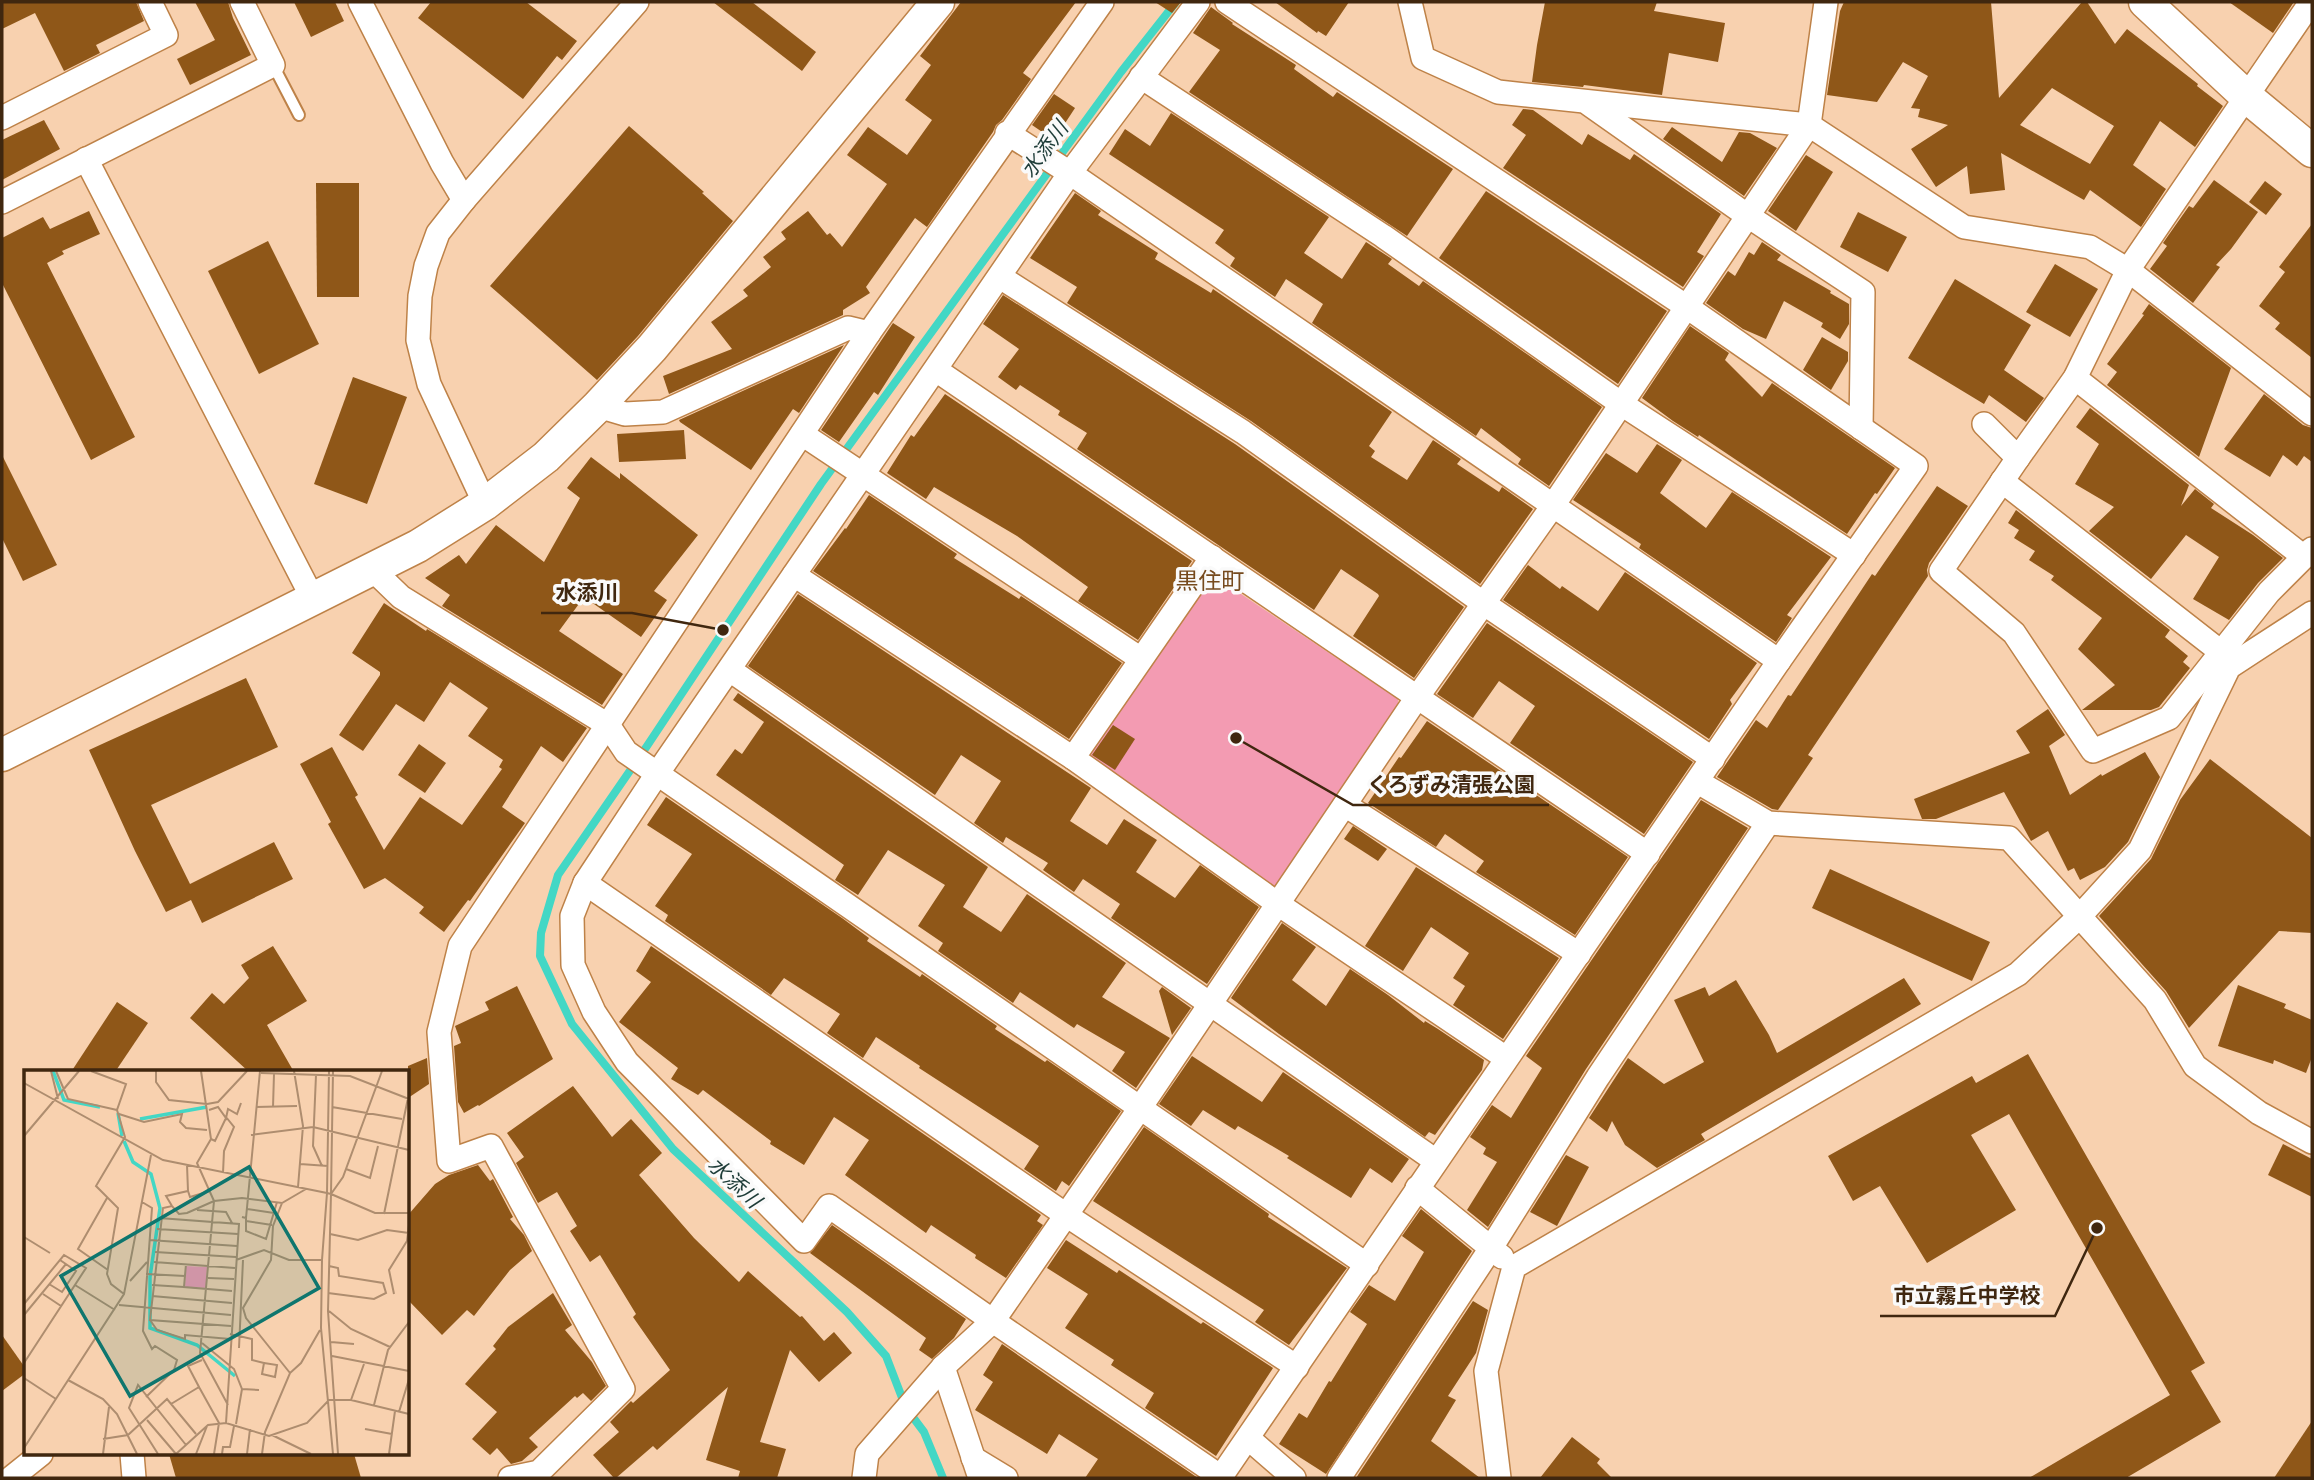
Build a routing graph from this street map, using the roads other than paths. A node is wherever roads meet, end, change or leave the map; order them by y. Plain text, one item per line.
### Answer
1 (150, 2) edge
2 (242, 2) edge
3 (360, 2) edge
4 (637, 2) edge
5 (938, 2) edge
6 (1102, 2) edge
7 (1198, 2) edge
8 (1227, 2) edge
9 (1410, 2) edge
10 (1823, 2) edge
11 (2145, 2) edge
12 (2311, 2) edge
13 (273, 65) junction
14 (1141, 77) junction
15 (2247, 97) junction
16 (1587, 102) junction
17 (299, 115) dead end
18 (2, 118) edge
19 (1809, 125) junction
20 (1007, 134) junction
21 (2312, 151) edge
22 (86, 159) junction
23 (1065, 171) junction
24 (464, 200) junction
25 (2, 202) edge
26 (1748, 216) junction
27 (2128, 271) junction
28 (1000, 277) junction
29 (1687, 307) junction
30 (869, 333) junction
31 (936, 370) junction
32 (2075, 379) junction
33 (1620, 403) junction
34 (598, 406) junction
35 (2312, 414) edge
36 (1984, 424) dead end
37 (1861, 428) junction
38 (802, 434) junction
39 (2018, 458) junction
40 (863, 475) junction
41 (2002, 481) junction
42 (485, 504) junction
43 (1552, 507) junction
44 (2308, 553) edge
45 (1854, 555) junction
46 (1212, 557) junction
47 (373, 570) junction
48 (794, 575) junction
49 (313, 599) junction
50 (1483, 603) junction
51 (2312, 612) edge
52 (2221, 652) junction
53 (1141, 659) junction
54 (1779, 661) junction
55 (730, 670) junction
56 (1418, 696) junction
57 (608, 725) junction
58 (2, 755) edge
59 (1073, 758) junction
60 (1713, 759) junction
61 (643, 764) junction
62 (1698, 782) junction
63 (1345, 805) junction
64 (1768, 823) junction
65 (1648, 853) junction
66 (584, 883) junction
67 (1278, 904) junction
68 (2080, 916) junction
69 (1578, 954) junction
70 (1210, 1004) junction
71 (1506, 1058) junction
72 (1140, 1108) junction
73 (2312, 1142) edge
74 (1436, 1161) junction
75 (1417, 1188) junction
76 (1066, 1215) junction
77 (1491, 1248) junction
78 (1367, 1265) junction
79 (1514, 1267) junction
80 (993, 1321) junction
81 (943, 1367) junction
82 (1297, 1367) junction
83 (1248, 1438) junction
84 (38, 1456) edge
85 (132, 1456) edge
86 (977, 1468) edge
87 (11, 1478) edge
88 (134, 1478) edge
89 (510, 1478) edge
90 (864, 1478) edge
91 (1006, 1478) edge
92 (1220, 1478) edge
93 (1294, 1478) edge
94 (1339, 1478) edge
95 (1499, 1478) edge

1 - 18 street
2 - 13 street
3 - 24 street
4 - 24 street
5 - 34 street
6 - 20 street
7 - 14 street
8 - 29 street
9 - 16 street
10 - 19 street
11 - 15 street
12 - 15 street
13 - 17 lane
13 - 22 street
14 - 23 street
14 - 33 street
15 - 21 street
15 - 27 street
16 - 19 street
16 - 26 street
19 - 26 street
19 - 27 street
20 - 23 street
20 - 30 street
22 - 25 street
22 - 49 street
23 - 28 street
23 - 43 street
24 - 42 street
26 - 29 street
26 - 37 street
27 - 32 street
27 - 35 street
28 - 31 street
28 - 50 street
29 - 33 street
29 - 37 street
30 - 34 street
30 - 38 street
31 - 40 street
31 - 46 street
32 - 39 street
32 - 44 street
33 - 43 street
33 - 45 street
34 - 42 street
36 - 39 street
37 - 45 street
38 - 40 street
38 - 57 street
39 - 41 street
40 - 48 street
40 - 53 street
41 - 52 street
41 - 52 street
42 - 47 street
43 - 50 street
43 - 54 street
44 - 52 street
45 - 54 street
46 - 53 street
46 - 56 street
47 - 49 street
47 - 57 street
48 - 55 street
48 - 59 street
49 - 58 street
50 - 56 street
50 - 60 street
51 - 68 street
53 - 59 street
54 - 60 street
55 - 61 street
55 - 70 street
56 - 63 street
56 - 65 street
57 - 61 street
57 - 89 street
59 - 67 street
60 - 62 street
61 - 66 street
61 - 72 street
62 - 64 street
62 - 65 street
63 - 67 street
63 - 69 street
64 - 68 street
64 - 77 street
65 - 69 street
66 - 76 street
66 - 80 street
67 - 70 street
67 - 71 street
68 - 73 street
68 - 79 street
69 - 71 street
70 - 72 street
70 - 74 street
71 - 74 street
72 - 76 street
72 - 78 street
74 - 75 street
75 - 77 street
75 - 78 street
76 - 80 street
76 - 82 street
77 - 79 street
77 - 94 street
78 - 82 street
79 - 95 street
80 - 81 street
80 - 92 street
81 - 86 street
81 - 90 street
82 - 83 street
83 - 92 street
83 - 93 street
84 - 87 street
85 - 88 street
86 - 91 street

